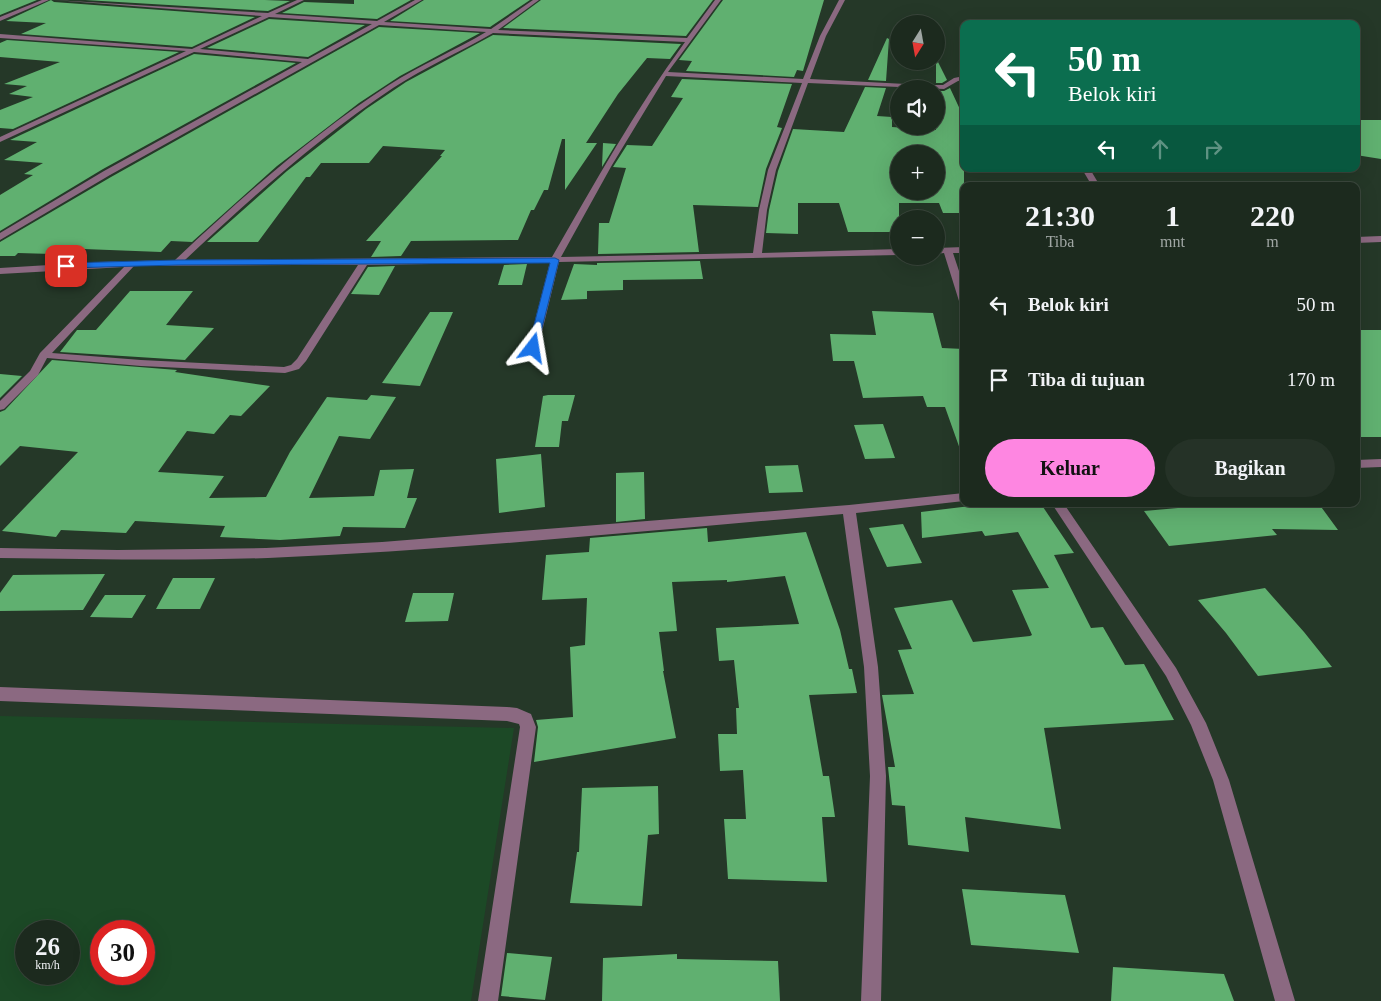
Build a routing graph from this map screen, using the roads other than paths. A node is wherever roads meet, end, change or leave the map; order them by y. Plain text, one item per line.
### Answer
1 (46, 0) edge
2 (57, 0) edge
3 (301, 0) edge
4 (420, 0) edge
5 (536, 0) edge
6 (718, 0) edge
7 (842, 0) edge
8 (270, 14) junction
9 (0, 19) edge
10 (380, 23) junction
11 (493, 31) junction
12 (0, 36) edge
13 (687, 40) junction
14 (192, 50) junction
15 (308, 61) junction
16 (664, 74) junction
17 (960, 78) edge
18 (805, 82) junction
19 (0, 140) edge
20 (0, 237) edge
21 (1360, 240) edge
22 (1381, 240) edge
23 (960, 250) edge
24 (948, 251) joint
25 (890, 252) edge
26 (757, 256) junction
27 (555, 260) junction
28 (178, 262) junction
29 (364, 262) junction
30 (131, 264) junction
31 (0, 271) edge
32 (960, 288) edge
33 (533, 348) dead end
34 (44, 355) junction
35 (0, 407) edge
36 (1381, 463) edge
37 (1360, 464) edge
38 (960, 497) edge
39 (1060, 507) edge
40 (849, 509) junction
41 (0, 554) edge
42 (0, 694) edge
43 (488, 1001) edge
44 (871, 1001) edge
45 (1285, 1001) edge

1 - 9 street
2 - 8 street
3 - 8 street
4 - 10 street
5 - 11 street
6 - 13 street
7 - 18 street
8 - 10 street
8 - 14 street
10 - 11 street
10 - 15 street
11 - 13 street
11 - 28 street
12 - 14 street
13 - 16 street
14 - 15 street
14 - 19 street
15 - 20 street
16 - 18 street
16 - 27 street
17 - 18 street
18 - 26 street
21 - 22 street
23 - 24 street
24 - 32 street
25 - 26 street
26 - 27 street
27 - 29 street
27 - 33 street
28 - 29 street
28 - 30 street
29 - 34 street
30 - 31 street
30 - 34 street
34 - 35 street
36 - 37 street
38 - 40 street
39 - 45 street
40 - 41 street
40 - 44 street
42 - 43 street

